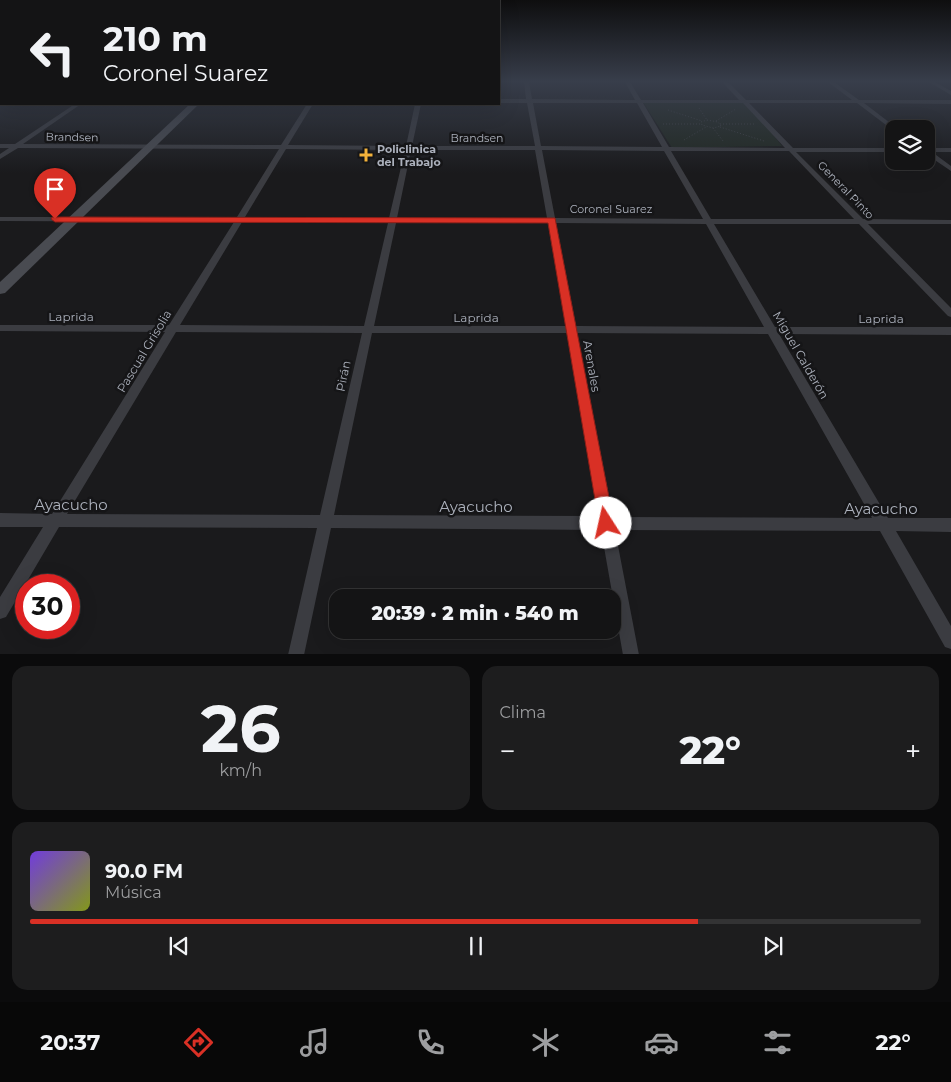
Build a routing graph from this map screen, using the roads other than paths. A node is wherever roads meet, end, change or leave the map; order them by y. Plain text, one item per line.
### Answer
1 (65, 113) edge
2 (185, 113) edge
3 (305, 113) edge
4 (416, 113) edge
5 (532, 113) edge
6 (646, 113) edge
7 (755, 113) edge
8 (872, 113) edge
9 (885, 122) edge
10 (0, 146) edge
11 (16, 146) junction
12 (284, 147) junction
13 (409, 147) junction
14 (148, 148) junction
15 (539, 148) junction
16 (667, 149) junction
17 (791, 149) junction
18 (885, 150) edge
19 (951, 150) edge
20 (935, 151) edge
21 (0, 157) edge
22 (935, 157) edge
23 (951, 169) edge
24 (0, 219) edge
25 (74, 219) junction
26 (239, 220) junction
27 (393, 220) junction
28 (552, 220) junction
29 (708, 221) junction
30 (861, 221) junction
31 (951, 222) edge
32 (0, 290) edge
33 (951, 314) edge
34 (0, 328) edge
35 (173, 328) junction
36 (367, 329) junction
37 (572, 330) junction
38 (772, 330) junction
39 (951, 331) edge
40 (0, 520) edge
41 (56, 520) junction
42 (325, 521) junction
43 (606, 523) junction
44 (884, 524) junction
45 (951, 525) edge
46 (0, 611) edge
47 (951, 641) edge
48 (296, 654) edge
49 (630, 654) edge

1 - 11 street
2 - 14 main road
3 - 12 street, Pascual Grisolia
4 - 13 street, Pirán
5 - 15 street, Arenales
6 - 16 street, Miguel Calderón
7 - 17 street, General Pinto
8 - 9 street
10 - 11 street, Brandsen
11 - 14 street, Brandsen
11 - 21 street
12 - 13 street, Brandsen
12 - 14 street, Brandsen
12 - 26 street, Pascual Grisolia
13 - 15 street, Brandsen
13 - 27 street, Pirán
14 - 25 main road
15 - 16 street, Brandsen
15 - 28 street, Arenales
16 - 17 street, Brandsen
16 - 29 street, Miguel Calderón
17 - 18 street, Brandsen
17 - 30 street, General Pinto
19 - 20 street
22 - 23 street
24 - 25 street, Coronel Suarez
25 - 26 street, Coronel Suarez
25 - 32 main road
26 - 27 street, Coronel Suarez
26 - 35 street, Pascual Grisolia
27 - 28 street, Coronel Suarez
27 - 36 street, Pirán
28 - 29 street, Coronel Suarez
28 - 37 street, Arenales
29 - 30 street, Coronel Suarez
29 - 38 street, Miguel Calderón
30 - 31 street, Coronel Suarez
30 - 33 street, General Pinto
34 - 35 street, Laprida
35 - 36 street, Laprida
35 - 41 street, Pascual Grisolia
36 - 37 street, Laprida
36 - 42 street, Pirán
37 - 38 street, Laprida
37 - 43 street, Arenales
38 - 39 street, Laprida
38 - 44 street, Miguel Calderón
40 - 41 street, Ayacucho
41 - 42 street, Ayacucho
41 - 46 street, Pascual Grisolia
42 - 43 street, Ayacucho
42 - 48 street, Pirán
43 - 44 street, Ayacucho
43 - 49 street, Arenales
44 - 45 street, Ayacucho
44 - 47 street, Miguel Calderón

